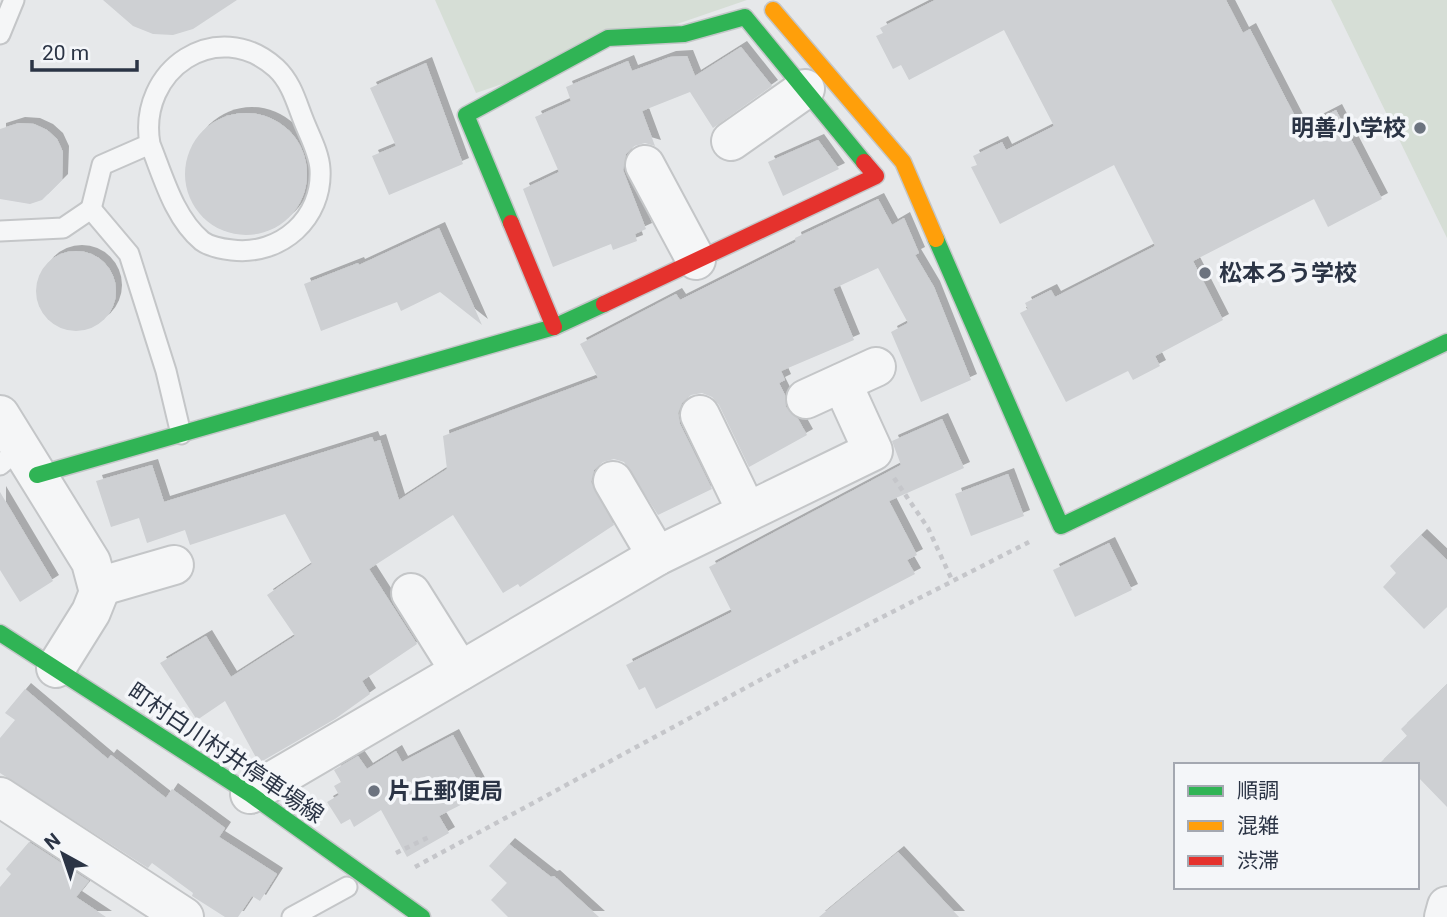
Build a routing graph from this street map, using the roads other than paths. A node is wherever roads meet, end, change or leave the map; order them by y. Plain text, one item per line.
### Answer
1 (14, 0) edge
2 (765, 0) edge
3 (0, 34) edge
4 (804, 89) junction
5 (731, 141) dead end
6 (150, 144) junction
7 (645, 165) dead end
8 (91, 209) junction
9 (0, 231) edge
10 (696, 260) junction
11 (554, 327) junction
12 (1447, 342) edge
13 (876, 367) dead end
14 (842, 383) junction
15 (806, 399) dead end
16 (0, 415) edge
17 (699, 415) dead end
18 (181, 434) junction
19 (19, 463) edge
20 (613, 481) dead end
21 (747, 512) junction
22 (657, 556) junction
23 (174, 565) dead end
24 (98, 587) junction
25 (411, 593) dead end
26 (0, 633) edge
27 (56, 668) junction
28 (460, 671) junction
29 (250, 794) junction
30 (0, 797) edge
31 (348, 887) dead end
32 (1447, 906) edge
33 (184, 917) edge
34 (292, 917) edge
35 (422, 917) edge
36 (1444, 917) edge

1 - 3 lane
2 - 12 street
4 - 5 street
4 - 10 street
4 - 11 street
6 - 6 lane
6 - 8 lane
7 - 10 street
8 - 9 lane
8 - 18 lane
10 - 11 street
11 - 18 street
13 - 14 street
14 - 15 street
14 - 21 street
16 - 19 street
17 - 21 street
18 - 19 street
19 - 24 street
20 - 22 street
21 - 22 street
22 - 28 street
23 - 24 street
24 - 27 street
25 - 28 street
26 - 27 street, 町村白川村井停車場線
27 - 29 street, 町村白川村井停車場線
28 - 29 street
29 - 35 street, 町村白川村井停車場線
30 - 33 street
31 - 34 lane
32 - 36 street

